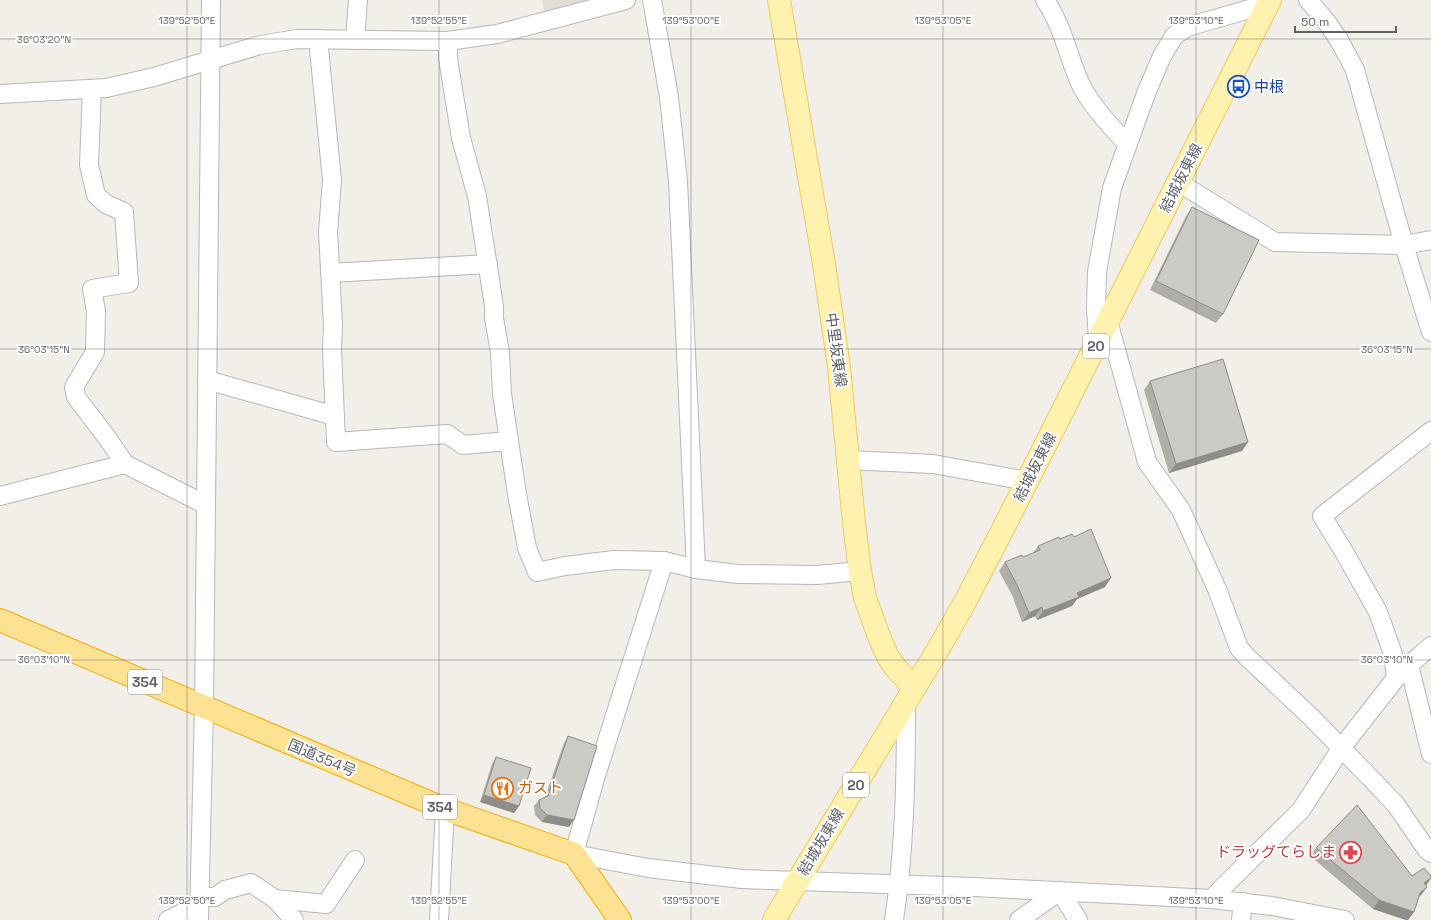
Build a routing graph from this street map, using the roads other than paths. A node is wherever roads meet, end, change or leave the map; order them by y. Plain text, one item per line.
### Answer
1 (212, 0) edge
2 (358, 0) edge
3 (626, 0) edge
4 (652, 0) edge
5 (783, 0) edge
6 (1046, 0) edge
7 (1308, 0) edge
8 (1268, 5) edge
9 (1230, 7) edge
10 (318, 39) junction
11 (355, 40) junction
12 (448, 41) junction
13 (210, 59) junction
14 (92, 89) junction
15 (0, 94) edge
16 (1127, 144) junction
17 (1178, 182) junction
18 (1431, 240) edge
19 (1404, 245) junction
20 (488, 264) junction
21 (330, 273) junction
22 (1108, 321) junction
23 (1431, 332) edge
24 (1098, 343) junction
25 (207, 380) junction
26 (335, 416) junction
27 (1431, 431) edge
28 (509, 441) junction
29 (848, 460) junction
30 (125, 464) junction
31 (1028, 481) junction
32 (0, 496) edge
33 (206, 505) junction
34 (664, 561) junction
35 (696, 569) junction
36 (860, 571) junction
37 (0, 620) edge
38 (1431, 646) edge
39 (1409, 665) junction
40 (1396, 678) junction
41 (910, 695) junction
42 (204, 708) junction
43 (1342, 748) junction
44 (1431, 754) edge
45 (445, 809) junction
46 (1431, 853) edge
47 (574, 854) junction
48 (355, 860) dead end
49 (797, 882) junction
50 (899, 884) junction
51 (1060, 891) junction
52 (275, 899) junction
53 (1212, 899) junction
54 (1243, 902) junction
55 (199, 907) edge
56 (168, 920) edge
57 (294, 920) edge
58 (439, 920) edge
59 (620, 920) edge
60 (774, 920) edge
61 (894, 920) edge
62 (1019, 920) edge
63 (1078, 920) edge
64 (1240, 920) edge
65 (1345, 920) edge

1 - 13 street
2 - 11 street
3 - 12 street
4 - 35 street
5 - 29 main road, 中里坂東線
6 - 16 street
7 - 19 street
8 - 9 street
8 - 17 main road, 結城坂東線 / 20
9 - 16 street
10 - 11 street
10 - 13 street
10 - 21 street
11 - 12 street
12 - 20 street
13 - 14 street
13 - 25 street
14 - 15 street
14 - 30 street
16 - 24 street
17 - 19 street
17 - 22 main road, 結城坂東線 / 20
18 - 19 street
19 - 23 street
20 - 21 street
20 - 28 street
21 - 26 street
22 - 24 main road, 結城坂東線 / 20
22 - 43 street
24 - 31 main road, 結城坂東線 / 20
25 - 26 street
25 - 33 street
26 - 28 street
27 - 40 street
28 - 34 street
29 - 31 street
29 - 36 main road, 中里坂東線
30 - 32 street
30 - 33 street
31 - 41 main road, 結城坂東線 / 20
33 - 42 street
34 - 35 street
34 - 47 street
35 - 36 street
36 - 41 main road, 中里坂東線
37 - 42 highway, 国道354号 / 354
38 - 39 street
39 - 40 street
39 - 44 street
40 - 43 street
41 - 49 main road, 結城坂東線 / 20
41 - 50 street
42 - 45 highway, 国道354号 / 354
42 - 55 street
43 - 46 street
43 - 53 street
45 - 47 highway, 国道354号 / 354
45 - 58 street
47 - 49 street
47 - 59 highway
48 - 52 street
49 - 50 street
49 - 60 main road, 結城坂東線 / 20
50 - 51 street
50 - 61 street
51 - 53 street
51 - 62 street
51 - 63 street
52 - 55 street
52 - 57 street
53 - 54 street
54 - 64 street
54 - 65 street
55 - 56 street

